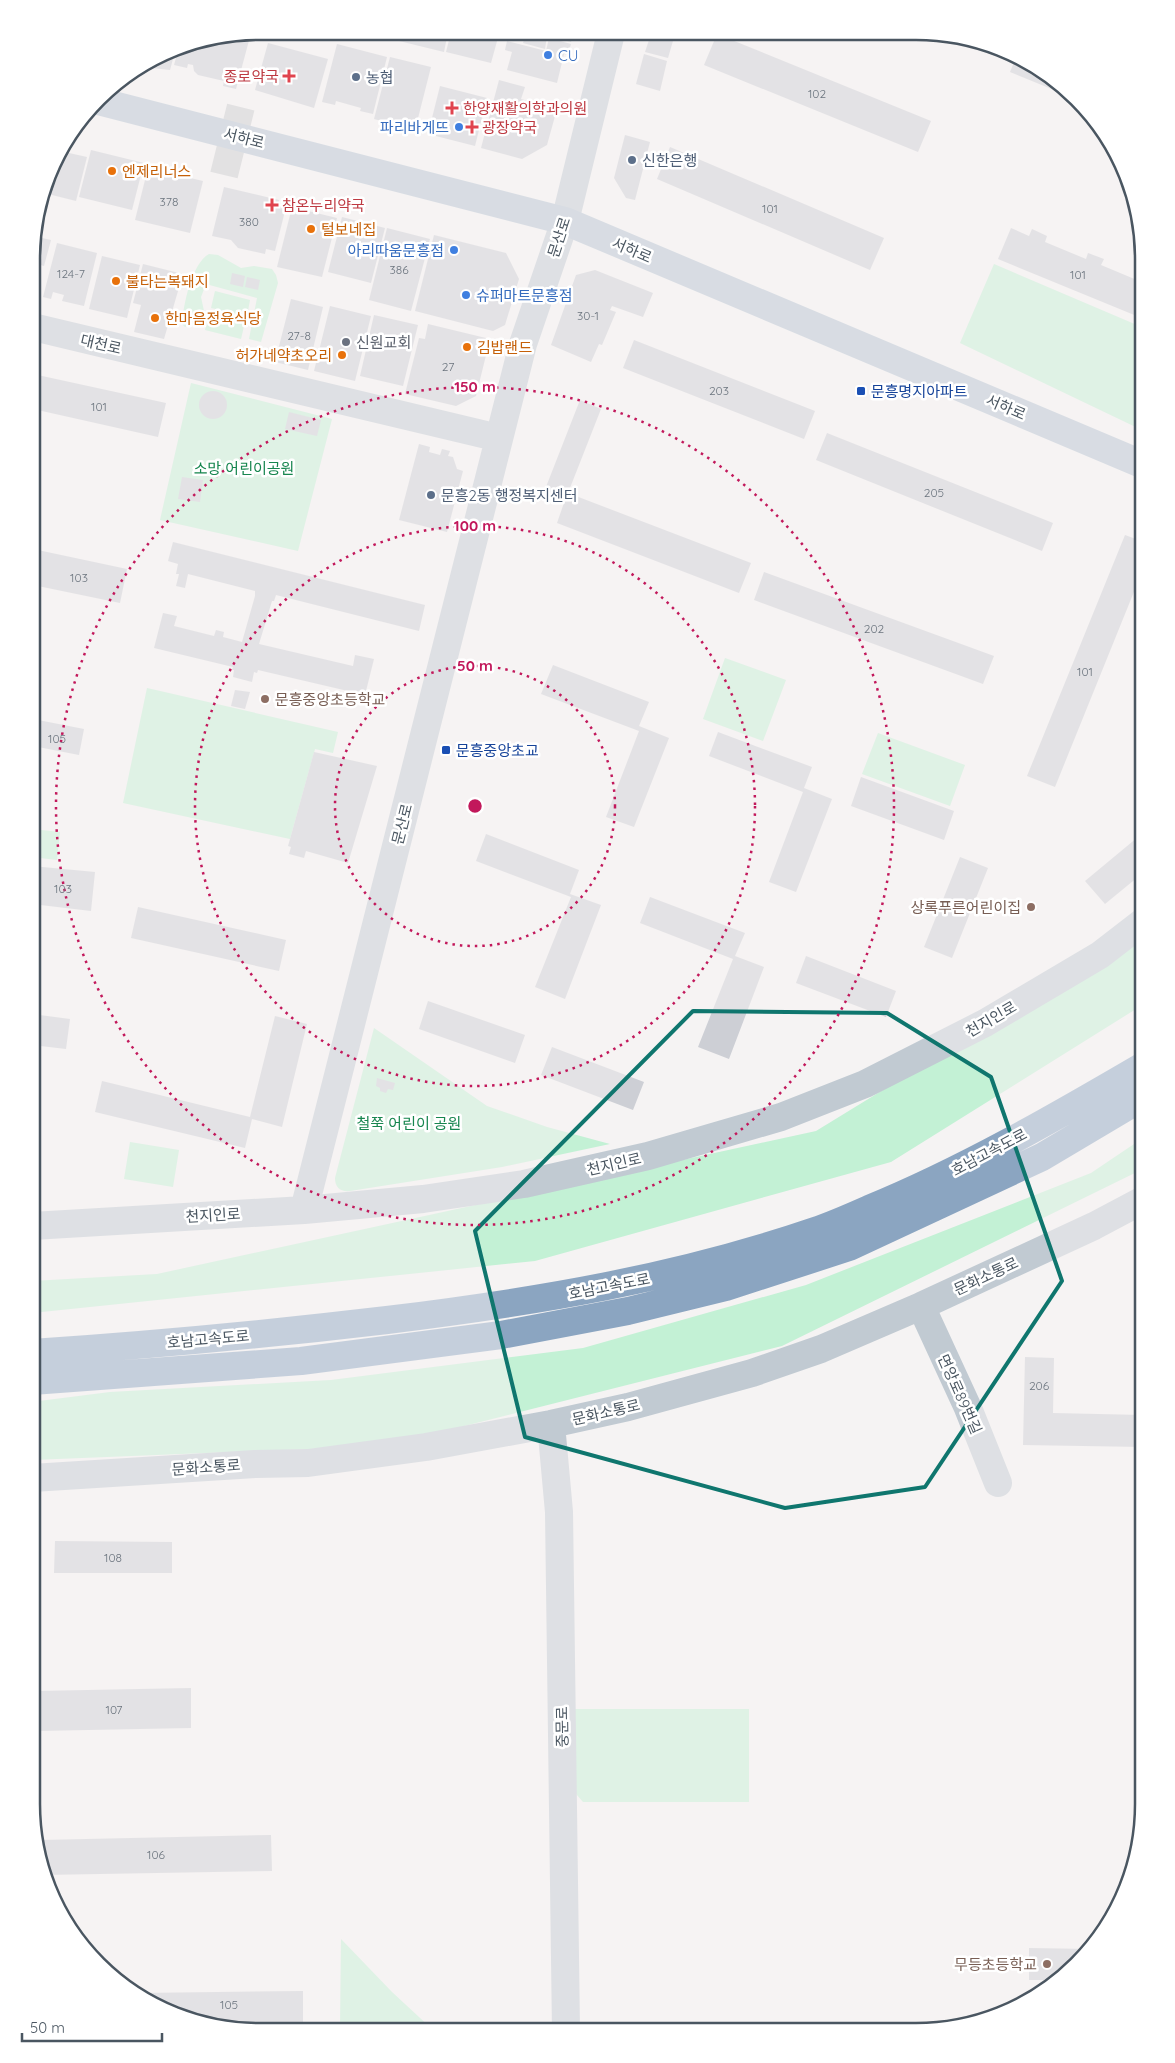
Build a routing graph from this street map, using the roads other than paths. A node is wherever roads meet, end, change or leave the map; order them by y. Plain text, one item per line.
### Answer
1 (609, 40) edge
2 (105, 103) edge
3 (565, 221) junction
4 (40, 329) edge
5 (500, 438) junction
6 (1135, 462) edge
7 (1135, 928) edge
8 (1135, 1071) edge
9 (1135, 1102) edge
10 (1135, 1205) edge
11 (304, 1210) junction
12 (40, 1226) edge
13 (921, 1306) junction
14 (40, 1352) edge
15 (40, 1380) edge
16 (552, 1424) junction
17 (40, 1477) edge
18 (998, 1483) dead end
19 (566, 2023) edge

1 - 3 street, 문산로
2 - 3 main road, 서하로
3 - 5 street, 문산로
3 - 6 main road, 서하로
4 - 5 street, 대천로
5 - 11 street, 문산로
7 - 11 street, 천지인로
8 - 14 highway, 호남고속도로
9 - 15 highway, 호남고속도로
10 - 13 street, 문화소통로
11 - 12 street, 천지인로
13 - 16 street, 문화소통로
13 - 18 street, 면앙로89번길
16 - 17 street, 문화소통로
16 - 19 street, 중문로

